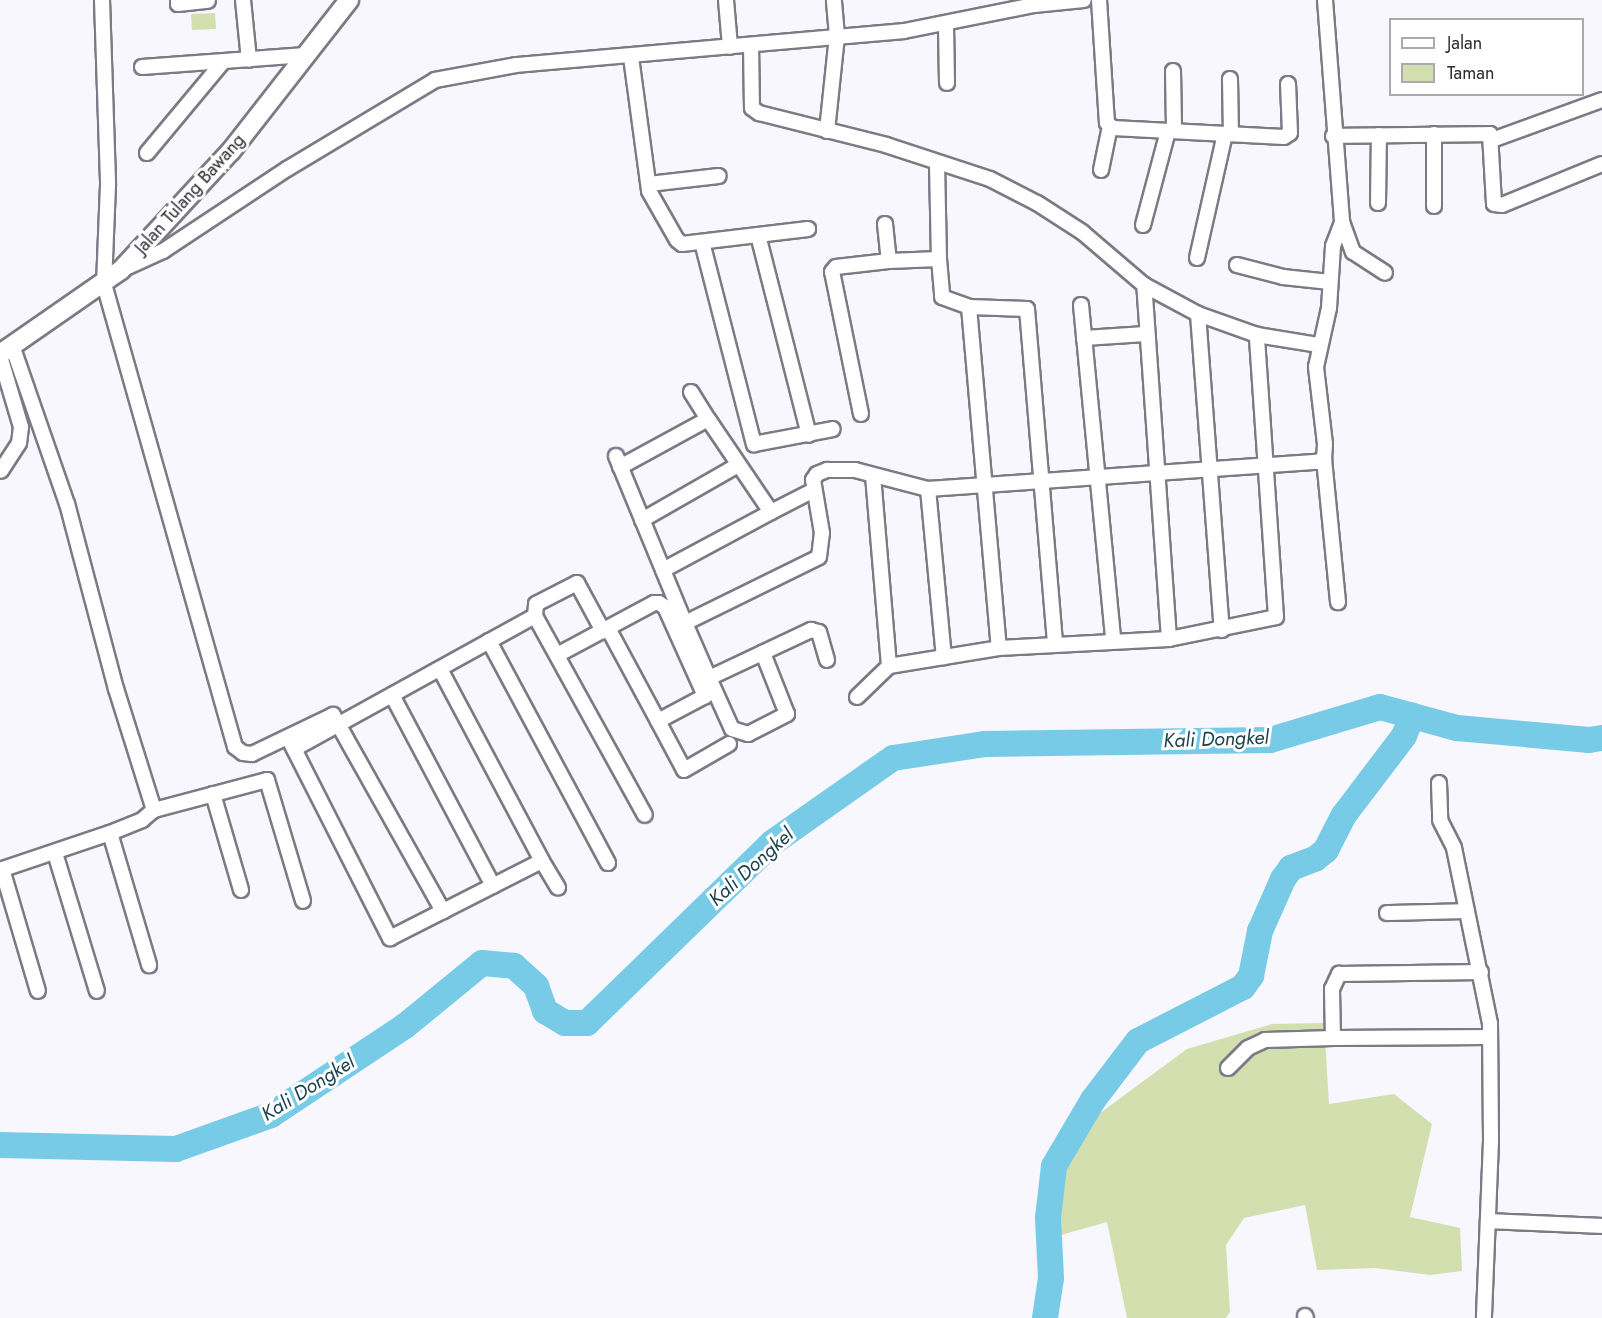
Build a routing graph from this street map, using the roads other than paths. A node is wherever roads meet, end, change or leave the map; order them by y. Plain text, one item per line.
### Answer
1 (102, 0) edge
2 (178, 0) edge
3 (243, 0) edge
4 (349, 0) edge
5 (726, 0) edge
6 (834, 0) edge
7 (1084, 0) edge
8 (1099, 0) edge
9 (1325, 0) edge
10 (207, 1) edge
11 (1033, 2) edge
12 (946, 25) junction
13 (837, 36) junction
14 (751, 45) junction
15 (730, 47) junction
16 (306, 55) junction
17 (631, 57) junction
18 (249, 60) junction
19 (222, 63) junction
20 (142, 67) dead end
21 (1173, 71) dead end
22 (1230, 79) dead end
23 (947, 83) dead end
24 (1288, 84) dead end
25 (1602, 100) edge
26 (1110, 126) junction
27 (827, 130) junction
28 (1171, 131) junction
29 (1228, 134) junction
30 (1434, 134) junction
31 (1379, 135) junction
32 (1333, 136) junction
33 (1492, 140) junction
34 (147, 153) dead end
35 (937, 163) junction
36 (1602, 164) edge
37 (1101, 170) dead end
38 (719, 176) dead end
39 (649, 184) junction
40 (1378, 203) dead end
41 (1434, 206) dead end
42 (1341, 222) junction
43 (885, 224) dead end
44 (1143, 225) dead end
45 (808, 229) dead end
46 (758, 235) junction
47 (702, 242) junction
48 (1197, 258) dead end
49 (939, 259) junction
50 (890, 261) junction
51 (1237, 265) dead end
52 (121, 270) junction
53 (1385, 273) dead end
54 (1330, 282) junction
55 (104, 284) junction
56 (1144, 285) junction
57 (1081, 305) dead end
58 (969, 307) junction
59 (1198, 314) junction
60 (1146, 334) junction
61 (1257, 335) junction
62 (1084, 338) junction
63 (1319, 345) junction
64 (4, 352) edge
65 (691, 392) dead end
66 (861, 414) dead end
67 (708, 419) junction
68 (833, 429) dead end
69 (809, 435) junction
70 (1324, 459) junction
71 (738, 465) junction
72 (1266, 465) junction
73 (1211, 469) junction
74 (1, 471) edge
75 (1154, 473) junction
76 (873, 476) junction
77 (1098, 477) junction
78 (1041, 481) junction
79 (984, 485) junction
80 (928, 489) junction
81 (814, 490) junction
82 (771, 512) junction
83 (642, 520) junction
84 (663, 570) junction
85 (1338, 602) dead end
86 (535, 616) junction
87 (685, 623) junction
88 (605, 629) junction
89 (1222, 630) junction
90 (1168, 639) junction
91 (1113, 640) junction
92 (489, 642) junction
93 (1055, 645) junction
94 (999, 648) junction
95 (763, 653) junction
96 (559, 654) junction
97 (944, 657) junction
98 (827, 660) dead end
99 (889, 666) junction
100 (440, 669) junction
101 (709, 678) junction
102 (392, 695) junction
103 (857, 697) dead end
104 (658, 721) junction
105 (338, 724) junction
106 (287, 735) junction
107 (729, 744) dead end
108 (294, 749) junction
109 (1439, 783) dead end
110 (213, 794) junction
111 (154, 810) junction
112 (645, 815) dead end
113 (110, 832) junction
114 (55, 853) junction
115 (542, 861) junction
116 (608, 863) dead end
117 (1, 870) edge
118 (494, 886) junction
119 (558, 888) dead end
120 (241, 890) dead end
121 (303, 901) dead end
122 (1467, 910) junction
123 (443, 911) junction
124 (1388, 913) dead end
125 (149, 965) dead end
126 (1481, 972) junction
127 (38, 991) dead end
128 (97, 991) dead end
129 (1490, 1037) junction
130 (1333, 1038) junction
131 (1228, 1068) dead end
132 (1488, 1221) junction
133 (1602, 1226) edge
134 (1484, 1318) edge

1 - 55 street
2 - 10 street
3 - 18 street
4 - 16 street, Jalan Tulang Bawang
5 - 15 street
6 - 13 street
7 - 11 street
8 - 26 street
9 - 32 street
11 - 12 street
12 - 13 street
12 - 23 street
13 - 14 street
13 - 27 street
14 - 15 street
14 - 27 street
15 - 17 street
16 - 18 street
16 - 52 street, Jalan Tulang Bawang
17 - 39 street
17 - 52 street
18 - 19 street
19 - 20 street
19 - 34 street
21 - 28 street
22 - 29 street
24 - 29 street
25 - 33 street
26 - 28 street
26 - 37 street
27 - 35 street
28 - 29 street
28 - 44 street
29 - 48 street
30 - 31 street
30 - 33 street
30 - 41 street
31 - 32 street
31 - 40 street
32 - 42 street
33 - 36 street
35 - 49 street
35 - 56 street
38 - 39 street
39 - 47 street
42 - 53 street
42 - 54 street
43 - 50 street
45 - 46 street
46 - 47 street
46 - 69 street
47 - 69 street
49 - 50 street
49 - 58 street
50 - 66 street
51 - 54 street
52 - 55 street, Jalan Tulang Bawang
54 - 63 street
55 - 64 street, Jalan Tulang Bawang
55 - 106 street
56 - 59 street
56 - 60 street
57 - 62 street
58 - 78 street
58 - 79 street
59 - 61 street
59 - 73 street
60 - 62 street
60 - 75 street
61 - 63 street
61 - 72 street
62 - 77 street
63 - 70 street
64 - 74 street
64 - 111 street
65 - 67 street
67 - 71 street
67 - 83 street
68 - 69 street
70 - 72 street
70 - 85 street
71 - 82 street
71 - 83 street
72 - 73 street
72 - 89 street
73 - 75 street
73 - 89 street
75 - 77 street
75 - 90 street
76 - 80 street
76 - 81 street
76 - 99 street
77 - 78 street
77 - 91 street
78 - 79 street
78 - 93 street
79 - 80 street
79 - 94 street
80 - 97 street
81 - 82 street
81 - 87 street
82 - 84 street
83 - 84 street
84 - 87 street
86 - 88 street
86 - 92 street
86 - 96 street
87 - 101 street
88 - 96 street
88 - 104 street
88 - 104 street
89 - 90 street
90 - 91 street
91 - 93 street
92 - 100 street
92 - 116 street
93 - 94 street
94 - 97 street
95 - 98 street
95 - 101 street
95 - 101 street
96 - 112 street
97 - 99 street
99 - 103 street
100 - 102 street
100 - 115 street
102 - 105 street
102 - 118 street
104 - 107 street
105 - 106 street
105 - 108 street
105 - 123 street
106 - 108 street
108 - 123 street
109 - 122 street
110 - 111 street
110 - 120 street
110 - 121 street
111 - 113 street
113 - 114 street
113 - 125 street
114 - 117 street
114 - 128 street
115 - 118 street
115 - 119 street
117 - 127 street
118 - 123 street
122 - 124 street
122 - 126 street
126 - 129 street
126 - 130 street
129 - 130 street
129 - 132 street
130 - 131 street
132 - 133 street
132 - 134 street

